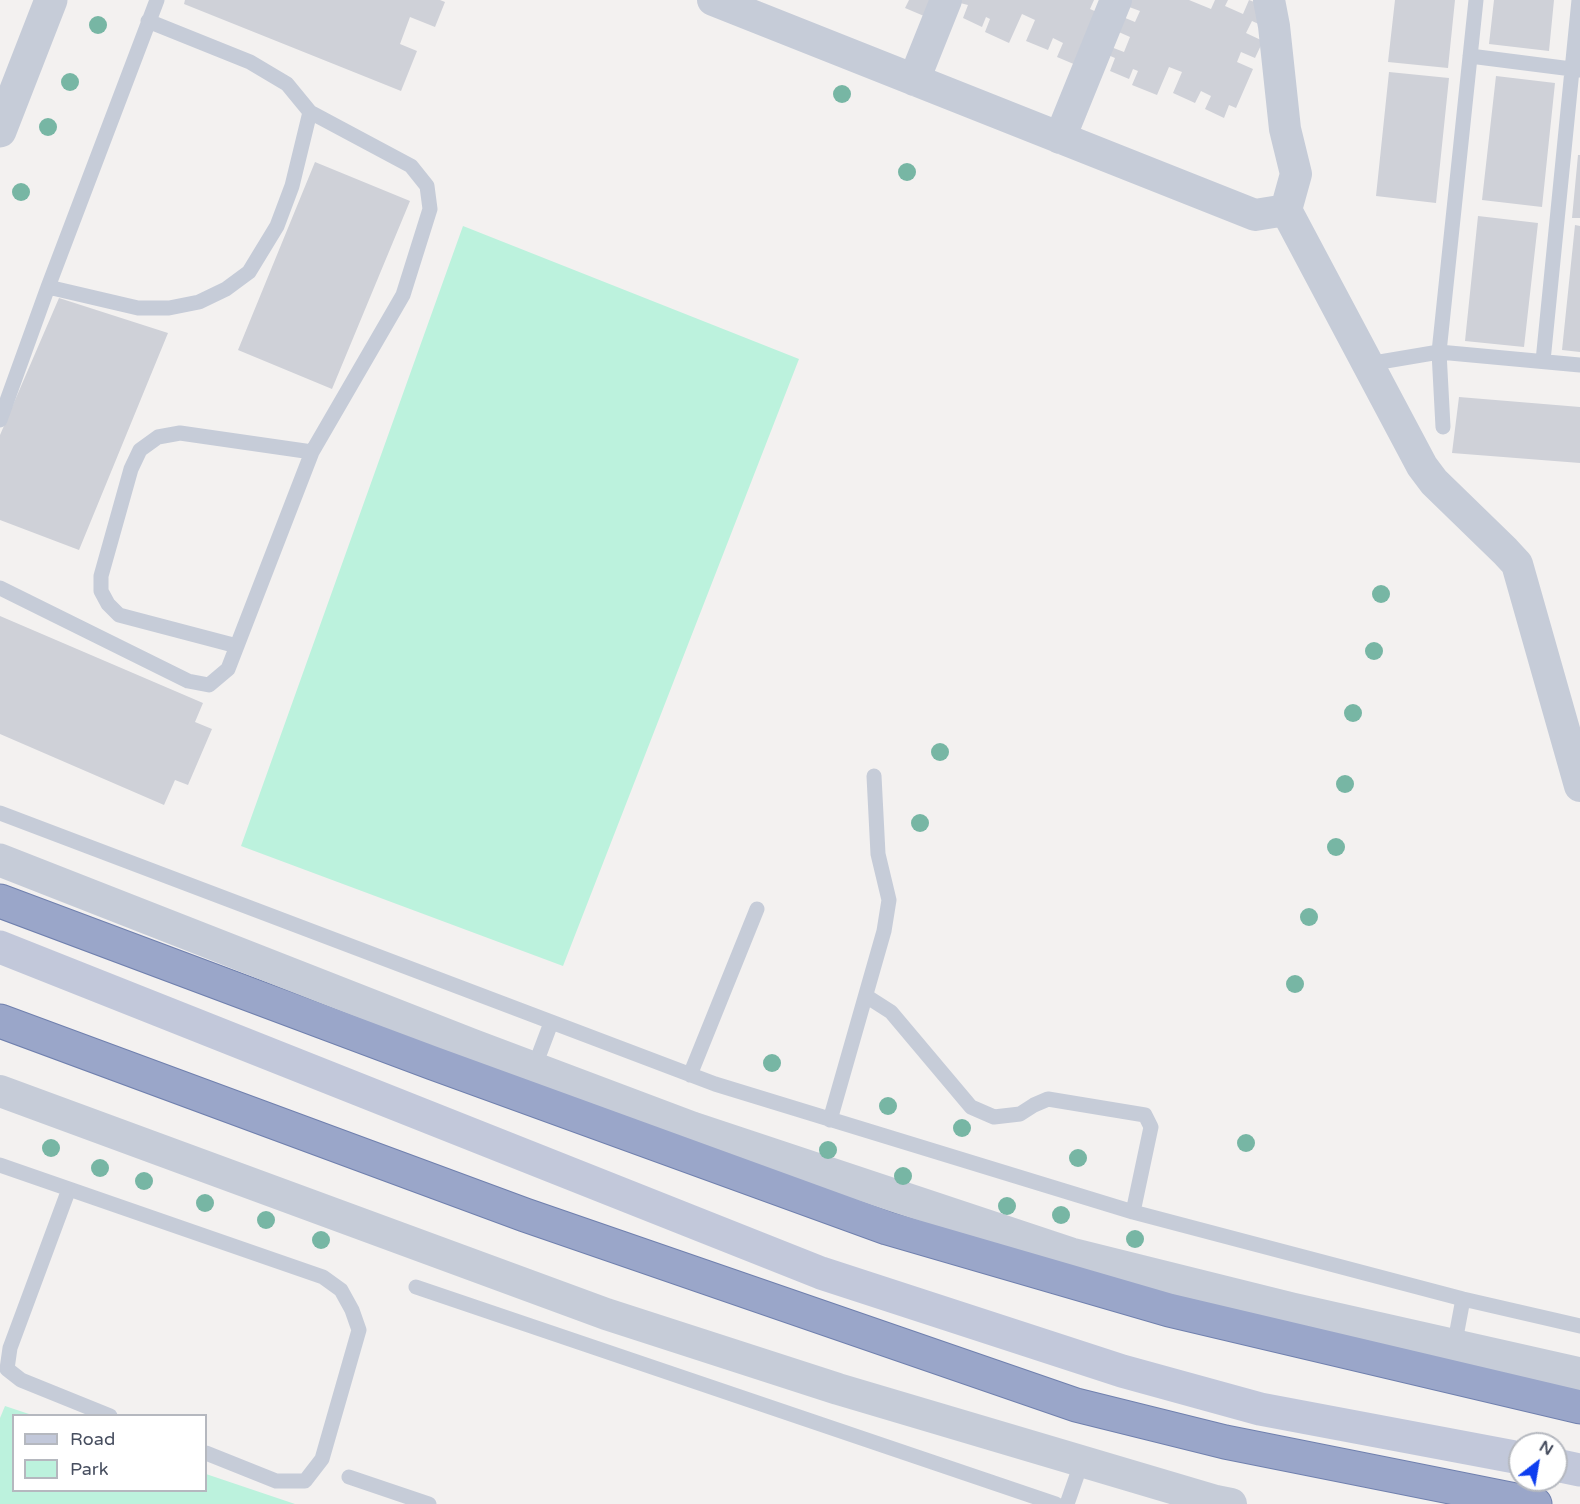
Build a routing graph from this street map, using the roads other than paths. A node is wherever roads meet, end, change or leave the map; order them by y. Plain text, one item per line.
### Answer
1 (51, 0) edge
2 (157, 0) edge
3 (713, 0) edge
4 (945, 0) edge
5 (1116, 0) edge
6 (1269, 0) edge
7 (1476, 0) edge
8 (1579, 0) edge
9 (148, 21) junction
10 (1470, 57) junction
11 (1576, 69) edge
12 (914, 80) junction
13 (310, 112) junction
14 (0, 131) edge
15 (1060, 138) junction
16 (1286, 210) junction
17 (48, 287) junction
18 (1439, 352) junction
19 (1543, 362) junction
20 (1368, 364) junction
21 (1580, 365) edge
22 (0, 420) edge
23 (1443, 427) dead end
24 (312, 452) junction
25 (0, 588) edge
26 (237, 646) junction
27 (874, 776) dead end
28 (1580, 786) edge
29 (0, 813) edge
30 (0, 860) edge
31 (0, 901) edge
32 (757, 909) dead end
33 (0, 947) edge
34 (866, 996) junction
35 (0, 1021) edge
36 (551, 1023) junction
37 (534, 1068) junction
38 (690, 1075) junction
39 (1, 1094) edge
40 (830, 1120) junction
41 (0, 1165) edge
42 (69, 1189) junction
43 (1133, 1212) junction
44 (416, 1287) dead end
45 (1463, 1299) junction
46 (1580, 1326) edge
47 (1454, 1347) junction
48 (1580, 1374) edge
49 (1580, 1407) edge
50 (105, 1414) edge
51 (207, 1453) edge
52 (1508, 1456) edge
53 (1082, 1461) junction
54 (349, 1477) dead end
55 (429, 1504) edge
56 (1056, 1504) edge
57 (1067, 1504) edge
58 (1231, 1504) edge
59 (1535, 1504) edge

1 - 14 street
2 - 9 lane
3 - 12 street
4 - 12 street
5 - 15 street
6 - 16 street
7 - 10 lane
8 - 11 lane
9 - 13 lane
9 - 17 lane
10 - 11 lane
10 - 18 lane
11 - 19 lane
12 - 15 street
13 - 17 lane
13 - 24 lane
15 - 16 street
16 - 20 street
17 - 22 lane
18 - 19 lane
18 - 20 lane
18 - 23 lane
19 - 21 lane
20 - 28 street
24 - 26 lane
24 - 26 lane
25 - 26 lane
27 - 34 lane
29 - 36 lane
30 - 37 street
31 - 49 highway
32 - 38 lane
33 - 52 main road
34 - 40 lane
34 - 43 lane
35 - 59 highway
36 - 37 lane
36 - 38 lane
37 - 47 street
38 - 40 lane
39 - 53 street
40 - 43 lane
41 - 42 lane
42 - 50 lane
42 - 51 lane
43 - 45 lane
44 - 56 lane
45 - 46 lane
45 - 47 lane
47 - 48 street
53 - 57 lane
53 - 58 street
54 - 55 lane

